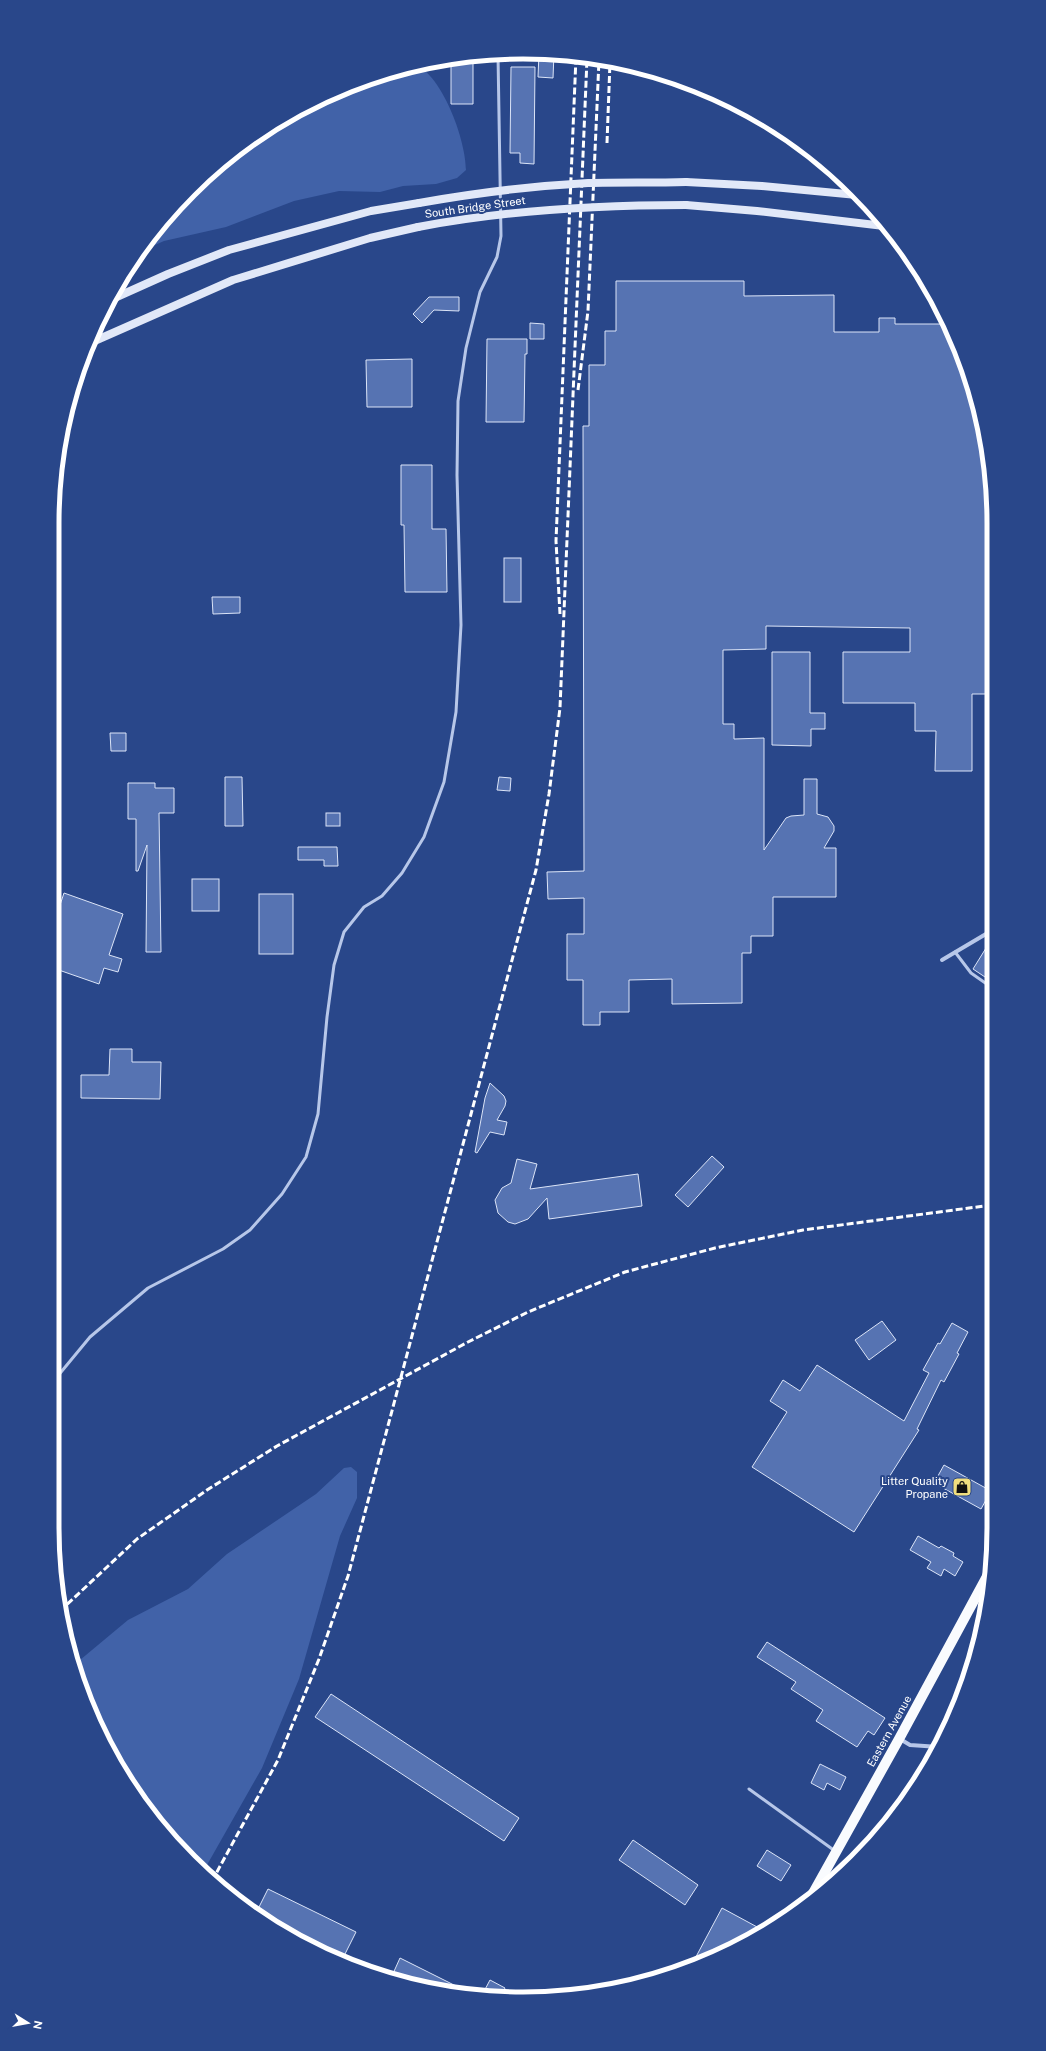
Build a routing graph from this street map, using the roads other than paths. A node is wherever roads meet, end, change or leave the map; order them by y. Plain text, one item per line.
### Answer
1 (498, 60) edge
2 (850, 194) edge
3 (879, 225) edge
4 (118, 296) edge
5 (96, 340) edge
6 (987, 933) edge
7 (955, 952) junction
8 (942, 960) dead end
9 (987, 983) edge
10 (59, 1375) edge
11 (984, 1583) edge
12 (899, 1739) junction
13 (932, 1747) edge
14 (749, 1789) dead end
15 (835, 1851) junction
16 (822, 1876) junction
17 (828, 1878) edge
18 (816, 1887) edge

1 - 10 lane
2 - 4 main road, South Bridge Street, bridge
3 - 5 main road, South Bridge Street, bridge
6 - 7 street
7 - 8 street
7 - 9 lane
11 - 12 main road, Eastern Avenue
12 - 13 street
12 - 15 main road, Eastern Avenue
14 - 15 lane
15 - 16 main road, Eastern Avenue
16 - 17 lane
16 - 18 main road, Eastern Avenue

